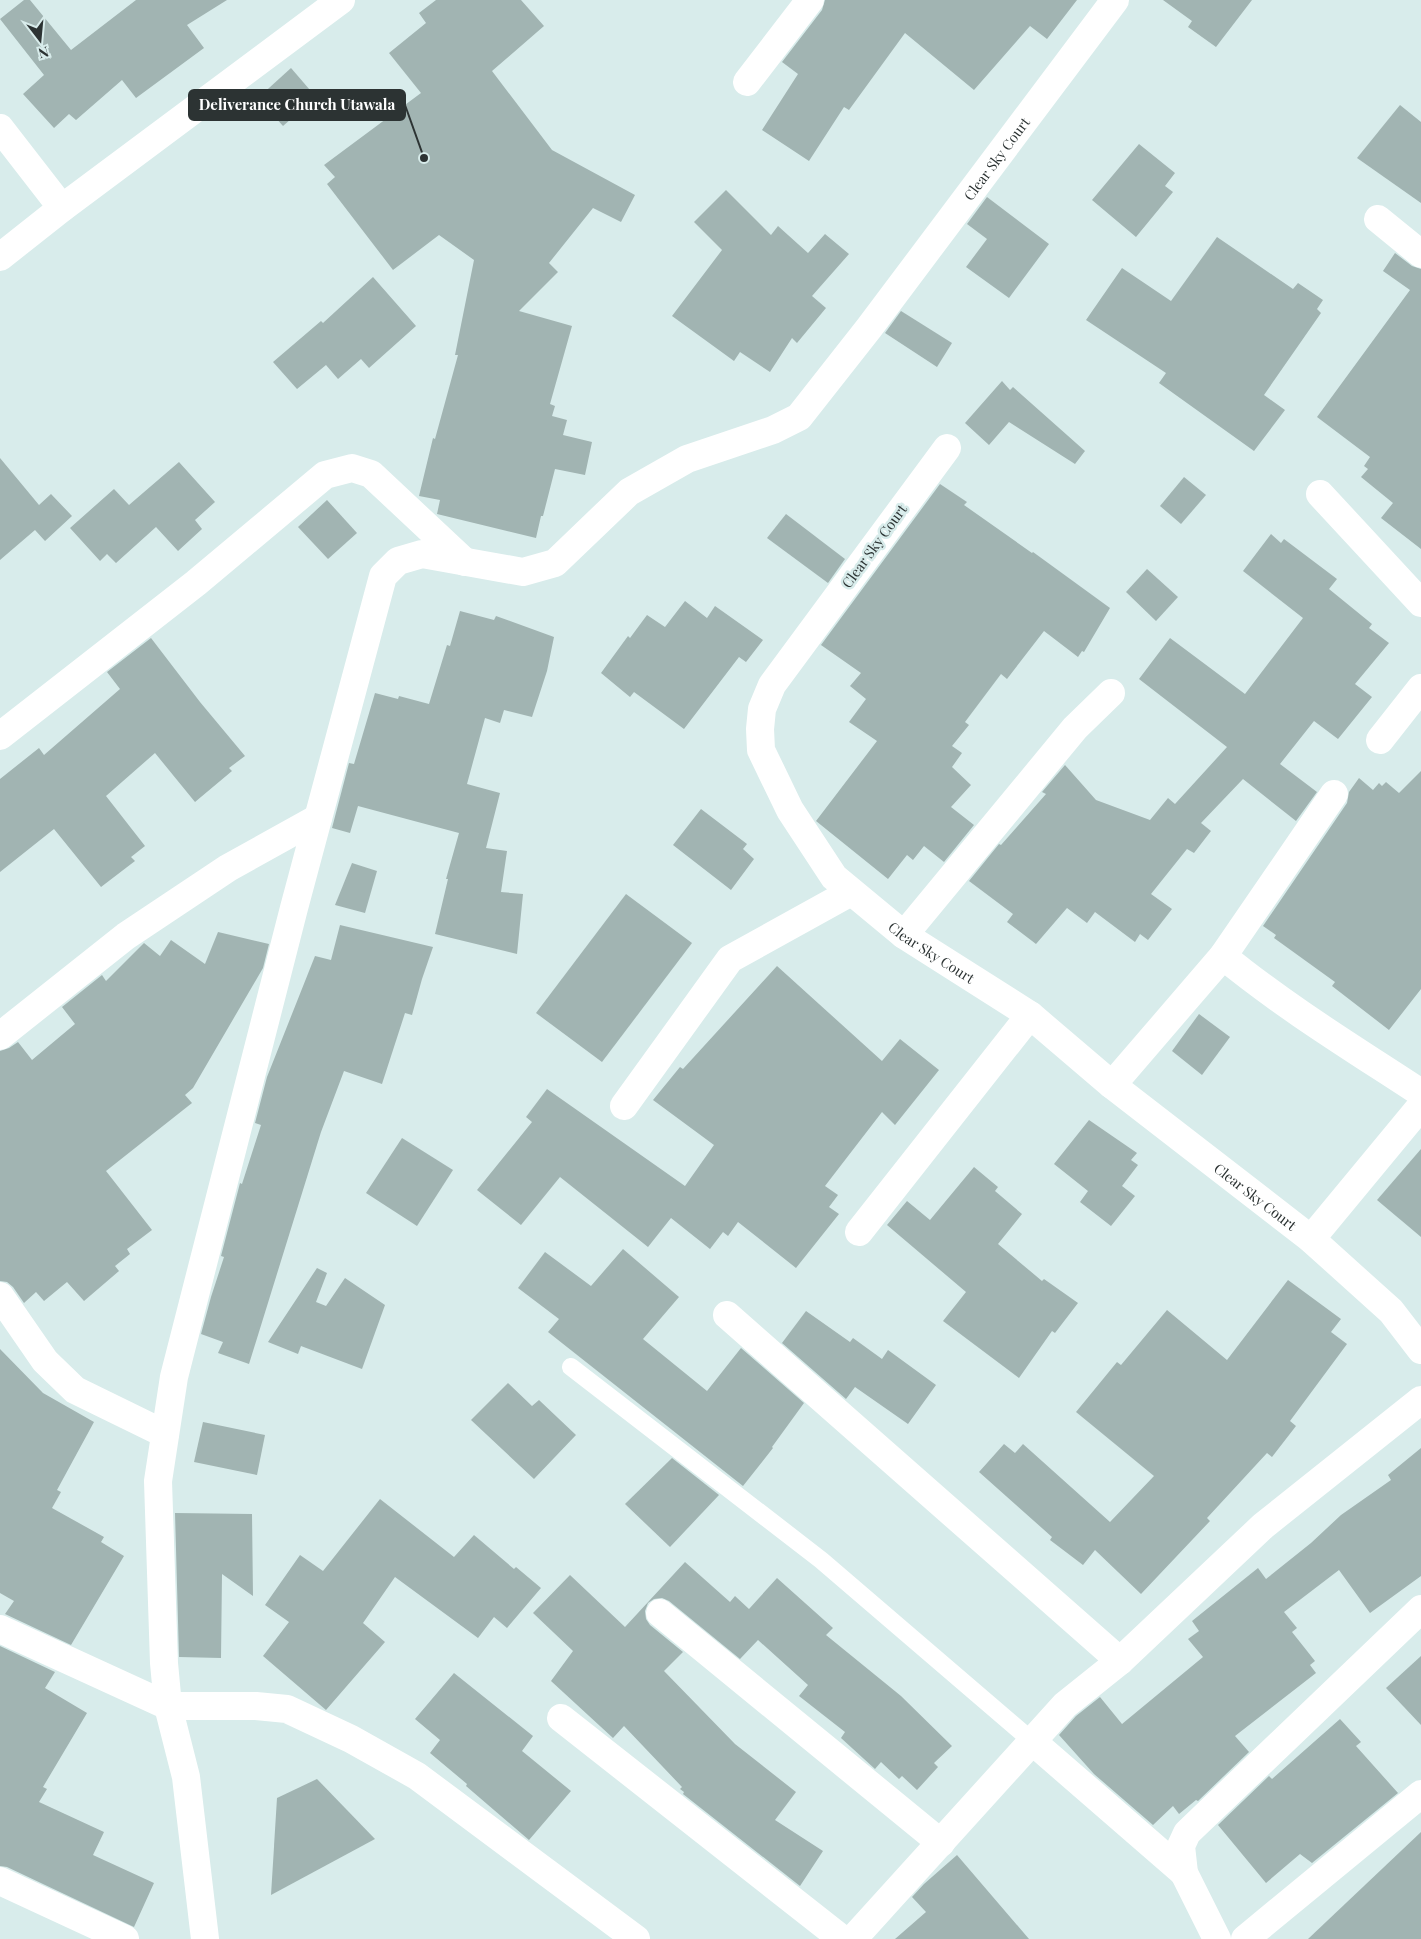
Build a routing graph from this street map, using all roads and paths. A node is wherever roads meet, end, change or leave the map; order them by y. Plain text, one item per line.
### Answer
1 (341, 0) edge
2 (810, 0) edge
3 (1115, 0) edge
4 (747, 82) dead end
5 (0, 128) edge
6 (62, 208) junction
7 (1378, 219) dead end
8 (1421, 254) edge
9 (0, 257) edge
10 (947, 448) dead end
11 (1320, 494) dead end
12 (465, 562) junction
13 (1421, 603) edge
14 (1421, 688) edge
15 (1111, 693) dead end
16 (0, 736) edge
17 (1380, 740) dead end
18 (1334, 794) dead end
19 (318, 818) junction
20 (850, 892) junction
21 (904, 935) junction
22 (1223, 956) junction
23 (1030, 1015) junction
24 (0, 1036) edge
25 (1112, 1085) junction
26 (1421, 1092) edge
27 (624, 1106) dead end
28 (1421, 1106) edge
29 (859, 1232) dead end
30 (1311, 1239) junction
31 (0, 1296) edge
32 (727, 1315) dead end
33 (1421, 1350) edge
34 (571, 1367) dead end
35 (1421, 1400) edge
36 (165, 1434) junction
37 (1421, 1609) edge
38 (660, 1612) dead end
39 (0, 1629) edge
40 (1120, 1661) junction
41 (168, 1706) junction
42 (561, 1718) dead end
43 (1032, 1741) junction
44 (1421, 1794) edge
45 (941, 1843) junction
46 (1184, 1873) junction
47 (0, 1881) edge
48 (124, 1939) edge
49 (205, 1939) edge
50 (636, 1939) edge
51 (842, 1939) edge
52 (853, 1939) edge
53 (1217, 1939) edge
54 (1245, 1939) edge

1 - 6 street
2 - 4 street
3 - 12 street, Clear Sky Court
5 - 6 street
6 - 9 street
7 - 8 street
10 - 20 street, Clear Sky Court
11 - 13 street
12 - 16 street
12 - 19 street, Clear Sky Court
14 - 17 street
15 - 21 street
18 - 22 street
19 - 24 street
19 - 36 street
20 - 21 street, Clear Sky Court
20 - 27 street
21 - 23 street, Clear Sky Court
22 - 25 street
22 - 26 street
23 - 25 street, Clear Sky Court
23 - 29 street
25 - 30 street, Clear Sky Court
28 - 30 street
30 - 33 street, Clear Sky Court
31 - 36 street
32 - 40 street
34 - 43 lane
35 - 40 street
36 - 41 street
37 - 46 street
38 - 45 street
39 - 41 street
40 - 43 street
41 - 49 street
41 - 50 street
42 - 51 street
43 - 45 street
43 - 46 street
44 - 54 street
45 - 52 street
46 - 53 street
47 - 48 street

